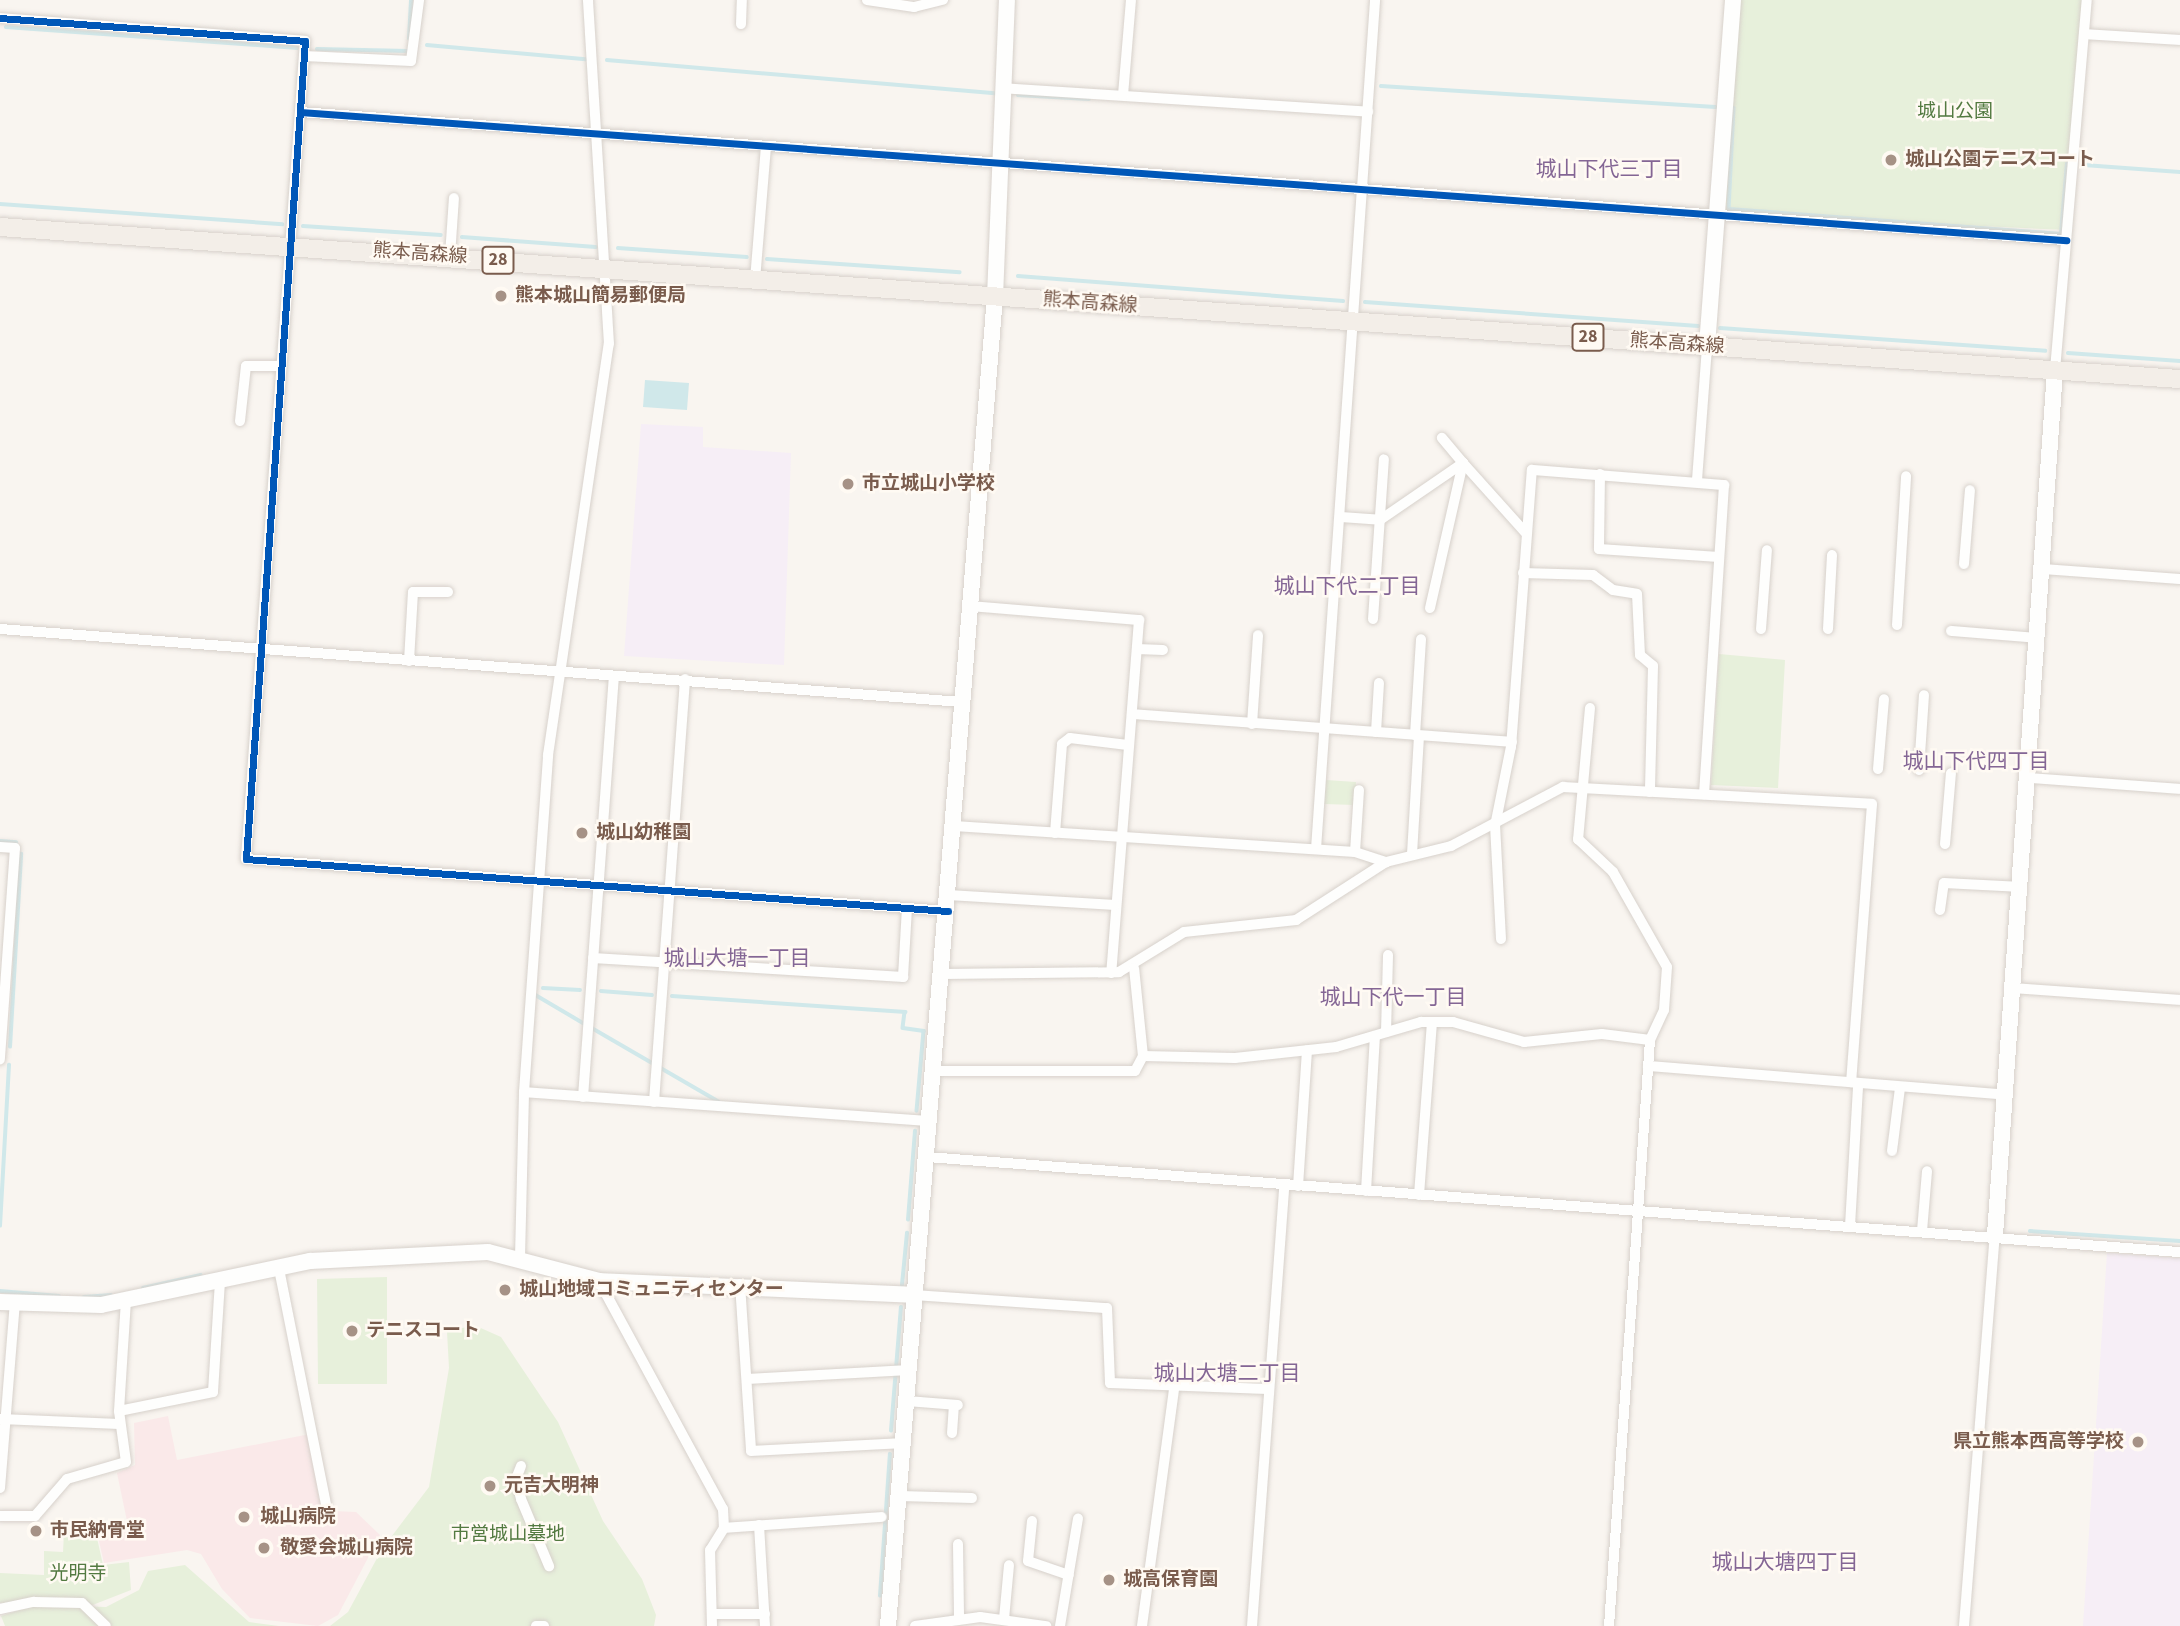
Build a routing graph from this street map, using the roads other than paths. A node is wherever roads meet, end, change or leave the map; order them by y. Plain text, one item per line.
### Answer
1 (419, 0) edge
2 (588, 0) edge
3 (742, 0) edge
4 (867, 0) edge
5 (943, 0) edge
6 (1007, 0) edge
7 (1131, 0) edge
8 (1375, 0) edge
9 (1733, 0) edge
10 (2087, 0) edge
11 (0, 18) edge
12 (741, 24) dead end
13 (2084, 34) junction
14 (2180, 40) edge
15 (304, 56) junction
16 (1002, 88) junction
17 (1123, 96) junction
18 (300, 112) junction
19 (1368, 112) junction
20 (598, 131) junction
21 (766, 146) junction
22 (997, 161) junction
23 (1362, 191) junction
24 (454, 198) dead end
25 (1718, 214) junction
26 (0, 227) edge
27 (2066, 240) junction
28 (290, 244) junction
29 (450, 256) junction
30 (608, 268) junction
31 (755, 280) junction
32 (995, 297) junction
33 (1353, 319) junction
34 (1707, 346) junction
35 (279, 366) junction
36 (2055, 370) junction
37 (2180, 379) edge
38 (240, 421) dead end
39 (1442, 438) dead end
40 (1384, 459) dead end
41 (1463, 463) junction
42 (1600, 474) junction
43 (1906, 476) dead end
44 (1696, 480) junction
45 (1969, 490) dead end
46 (1341, 517) junction
47 (1380, 520) junction
48 (1525, 532) junction
49 (1767, 550) dead end
50 (1832, 555) dead end
51 (1719, 557) junction
52 (1964, 564) dead end
53 (2043, 569) junction
54 (1523, 573) junction
55 (2180, 579) edge
56 (448, 592) dead end
57 (969, 606) junction
58 (1430, 608) dead end
59 (1373, 619) dead end
60 (1897, 625) dead end
61 (0, 629) edge
62 (1761, 629) dead end
63 (1828, 629) dead end
64 (1951, 631) dead end
65 (1258, 635) dead end
66 (2038, 638) junction
67 (1421, 639) dead end
68 (261, 647) junction
69 (1137, 649) junction
70 (1163, 650) dead end
71 (409, 661) junction
72 (561, 673) junction
73 (614, 676) junction
74 (685, 679) junction
75 (1379, 683) dead end
76 (1924, 695) dead end
77 (1884, 699) dead end
78 (962, 702) junction
79 (1590, 708) dead end
80 (1132, 715) junction
81 (1252, 723) junction
82 (1324, 728) junction
83 (1376, 732) junction
84 (1417, 736) junction
85 (1512, 742) junction
86 (1128, 744) junction
87 (1878, 769) dead end
88 (1919, 770) dead end
89 (1951, 773) dead end
90 (2029, 778) junction
91 (1582, 789) junction
92 (2180, 789) edge
93 (1359, 790) dead end
94 (1650, 792) junction
95 (1704, 794) junction
96 (1497, 818) junction
97 (954, 826) junction
98 (1055, 833) junction
99 (1120, 836) junction
100 (1945, 844) dead end
101 (0, 847) edge
102 (1316, 849) junction
103 (1355, 852) junction
104 (1412, 854) junction
105 (1386, 862) junction
106 (539, 882) junction
107 (598, 886) junction
108 (2022, 887) junction
109 (670, 891) junction
110 (948, 903) junction
111 (1115, 905) junction
112 (906, 908) junction
113 (1940, 910) dead end
114 (1501, 939) dead end
115 (1388, 955) dead end
116 (593, 958) junction
117 (665, 960) junction
118 (1134, 968) junction
119 (1111, 973) junction
120 (942, 974) junction
121 (2014, 988) junction
122 (2180, 1000) edge
123 (1432, 1022) junction
124 (1381, 1035) junction
125 (1650, 1040) junction
126 (1307, 1050) junction
127 (1143, 1056) junction
128 (0, 1059) edge
129 (1648, 1066) junction
130 (935, 1071) junction
131 (1854, 1084) junction
132 (1900, 1088) junction
133 (524, 1092) junction
134 (2008, 1095) junction
135 (583, 1097) junction
136 (654, 1102) junction
137 (930, 1121) junction
138 (1892, 1151) dead end
139 (927, 1157) junction
140 (1927, 1171) dead end
141 (1284, 1185) junction
142 (1298, 1186) junction
143 (1366, 1191) junction
144 (1419, 1195) junction
145 (1639, 1210) junction
146 (1850, 1226) junction
147 (1922, 1231) junction
148 (1995, 1236) junction
149 (2180, 1252) edge
150 (520, 1257) junction
151 (279, 1269) junction
152 (220, 1280) junction
153 (599, 1281) junction
154 (740, 1284) junction
155 (915, 1295) junction
156 (125, 1301) junction
157 (7, 1302) edge
158 (906, 1370) junction
159 (747, 1379) junction
160 (1174, 1388) junction
161 (1269, 1390) junction
162 (907, 1401) junction
163 (119, 1412) junction
164 (3, 1419) edge
165 (120, 1424) junction
166 (951, 1433) dead end
167 (904, 1443) junction
168 (521, 1466) dead end
169 (0, 1488) edge
170 (900, 1496) junction
171 (972, 1498) dead end
172 (326, 1504) dead end
173 (0, 1516) edge
174 (890, 1517) junction
175 (1079, 1519) dead end
176 (1032, 1521) dead end
177 (759, 1525) junction
178 (724, 1528) junction
179 (958, 1544) dead end
180 (1009, 1565) dead end
181 (549, 1566) dead end
182 (1069, 1575) junction
183 (0, 1609) edge
184 (712, 1614) junction
185 (765, 1614) junction
186 (958, 1619) junction
187 (1004, 1619) junction
188 (106, 1626) edge
189 (536, 1626) edge
190 (544, 1626) edge
191 (712, 1626) edge
192 (765, 1626) edge
193 (888, 1626) edge
194 (915, 1626) edge
195 (1046, 1626) edge
196 (1060, 1626) edge
197 (1142, 1626) edge
198 (1252, 1626) edge
199 (1609, 1626) edge
200 (1964, 1626) edge

1 - 15 street
2 - 20 street
3 - 12 street
4 - 5 street
6 - 16 street
7 - 17 street
8 - 19 street
9 - 25 street
10 - 13 street
11 - 15 street
13 - 14 street
13 - 27 street
15 - 18 street
16 - 17 street
16 - 22 street
17 - 19 street
18 - 20 street
18 - 28 street
19 - 23 street
20 - 21 street
20 - 30 street
21 - 22 street
21 - 31 street
22 - 23 street
22 - 32 street
23 - 25 street
23 - 33 street
24 - 29 street
25 - 27 street
25 - 34 street
26 - 28 main road, 熊本高森線 / 28
27 - 36 street
28 - 29 main road, 熊本高森線 / 28
28 - 35 street
29 - 30 main road, 熊本高森線 / 28
30 - 31 main road, 熊本高森線 / 28
30 - 72 street
31 - 32 main road, 熊本高森線 / 28
32 - 33 main road, 熊本高森線 / 28
32 - 57 street
33 - 34 main road, 熊本高森線 / 28
33 - 46 street
34 - 36 main road, 熊本高森線 / 28
34 - 44 street
35 - 38 street
35 - 68 street
36 - 37 main road, 熊本高森線 / 28
36 - 53 street
39 - 41 street
40 - 47 street
41 - 47 street
41 - 48 street
41 - 58 street
42 - 44 street
42 - 48 street
42 - 51 street
43 - 60 street
44 - 51 street
45 - 52 street
46 - 47 street
46 - 82 street
47 - 59 street
48 - 54 street
49 - 62 street
50 - 63 street
51 - 95 street
53 - 55 street
53 - 66 street
54 - 85 street
54 - 94 street
56 - 71 street
57 - 69 street
57 - 78 street
61 - 68 street
64 - 66 street
65 - 81 street
66 - 90 street
67 - 84 street
68 - 71 street
68 - 106 street
69 - 70 street
69 - 80 street
71 - 72 street
72 - 73 street
72 - 106 street
73 - 74 street
73 - 107 street
74 - 78 street
74 - 109 street
75 - 83 street
76 - 88 street
77 - 87 street
78 - 97 street
79 - 91 street
80 - 81 street
80 - 86 street
81 - 82 street
82 - 83 street
82 - 102 street
83 - 84 street
84 - 85 street
84 - 104 street
85 - 96 street
86 - 98 street
86 - 99 street
89 - 100 street
90 - 92 street
90 - 108 street
91 - 94 street
91 - 96 street
91 - 125 street
93 - 103 street
94 - 95 street
95 - 131 street
96 - 104 street
96 - 114 street
97 - 98 street
97 - 110 street
98 - 99 street
99 - 102 street
99 - 111 street
101 - 128 street
102 - 103 street
103 - 105 street
104 - 105 street
105 - 118 street
106 - 107 street
106 - 133 street
107 - 109 street
107 - 116 street
108 - 113 street
108 - 121 street
109 - 112 street
109 - 117 street
110 - 111 street
110 - 112 street
110 - 120 street
111 - 119 street
112 - 117 street
115 - 124 street
116 - 117 street
116 - 135 street
117 - 136 street
118 - 119 street
118 - 127 street
119 - 120 street
120 - 130 street
121 - 122 street
121 - 134 street
123 - 124 street
123 - 125 street
123 - 144 street
124 - 126 street
124 - 143 street
125 - 129 street
126 - 127 street
126 - 142 street
127 - 130 street
129 - 131 street
129 - 145 street
130 - 137 street
131 - 132 street
131 - 146 street
132 - 134 street
132 - 138 street
133 - 135 street
133 - 150 street
134 - 148 street
135 - 136 street
136 - 137 street
137 - 139 street
139 - 141 street
139 - 155 street
140 - 147 street
141 - 142 street
141 - 161 street
142 - 143 street
143 - 144 street
144 - 145 street
145 - 146 street
145 - 199 street
146 - 147 street
147 - 148 street
148 - 149 street
148 - 200 street
150 - 151 street
150 - 153 street
151 - 152 street
151 - 172 street
152 - 156 street
152 - 163 street
153 - 154 street
153 - 178 street
154 - 155 street
154 - 159 street
155 - 158 street
155 - 160 street
156 - 157 street
156 - 163 street
157 - 164 street
158 - 159 street
158 - 162 street
159 - 167 street
160 - 161 street
160 - 197 street
161 - 198 street
162 - 166 street
162 - 167 street
163 - 165 street
164 - 165 street
164 - 169 street
165 - 173 street
167 - 170 street
168 - 181 street
170 - 171 street
170 - 174 street
174 - 177 street
174 - 193 street
175 - 182 street
176 - 182 street
177 - 178 street
177 - 185 street
178 - 184 street
179 - 186 street
180 - 187 street
182 - 196 street
183 - 188 street
184 - 185 street
184 - 191 street
185 - 192 street
186 - 187 street
186 - 194 street
187 - 195 street
189 - 190 street

